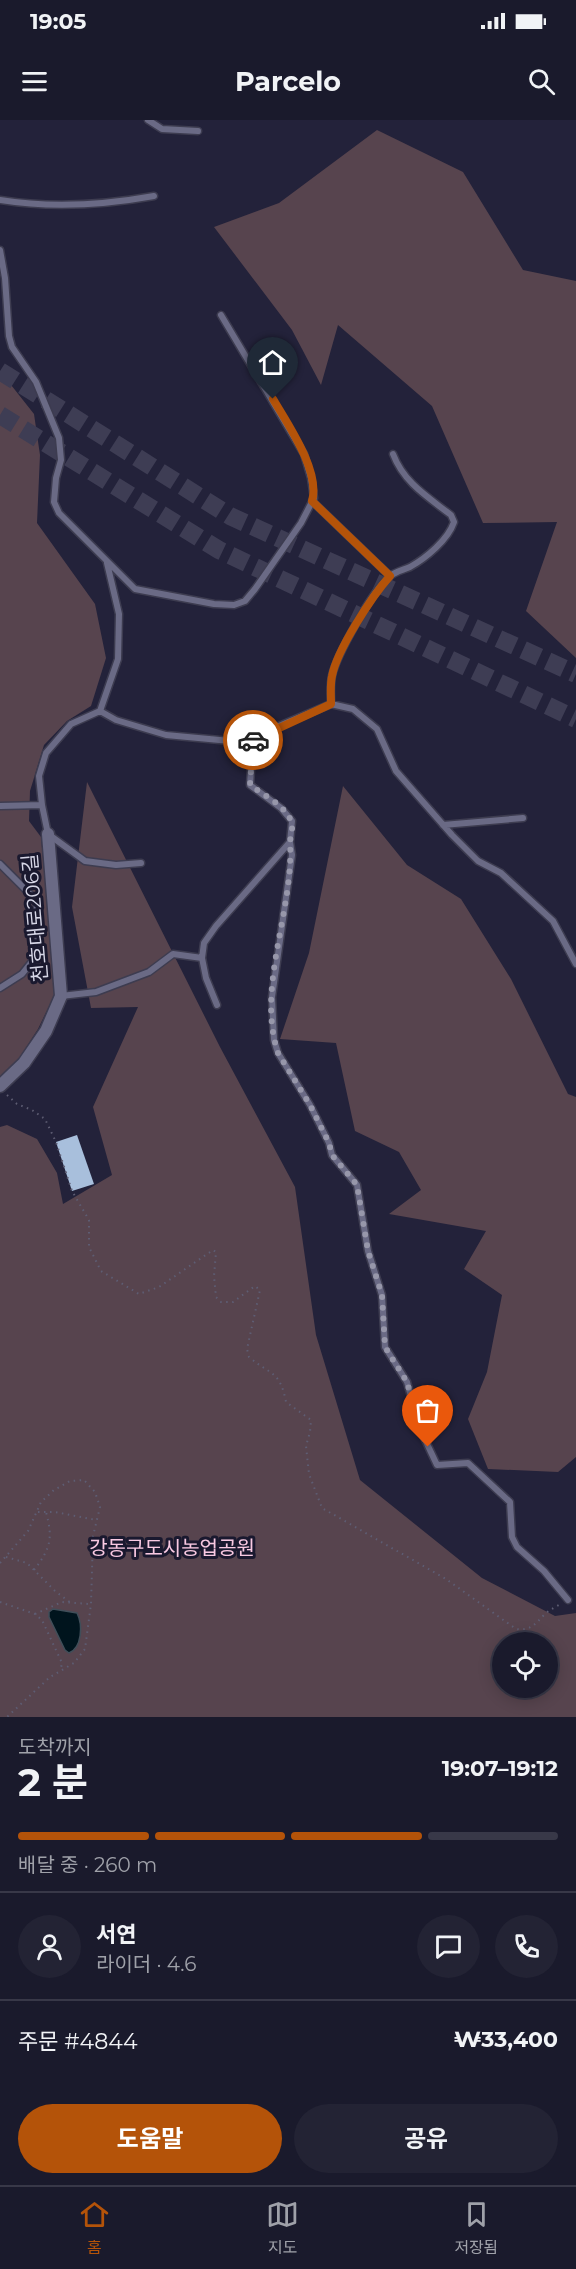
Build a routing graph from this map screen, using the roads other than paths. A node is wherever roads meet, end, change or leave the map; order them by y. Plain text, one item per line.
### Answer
1 (148, 120) edge
2 (198, 131) dead end
3 (154, 196) dead end
4 (0, 200) edge
5 (0, 250) edge
6 (221, 315) dead end
7 (393, 454) dead end
8 (312, 501) junction
9 (107, 563) junction
10 (390, 576) junction
11 (331, 704) junction
12 (100, 711) junction
13 (253, 739) junction
14 (42, 805) junction
15 (0, 806) edge
16 (523, 818) dead end
17 (442, 825) junction
18 (48, 834) junction
19 (290, 842) junction
20 (141, 863) dead end
21 (0, 864) edge
22 (202, 958) junction
23 (576, 964) edge
24 (0, 988) edge
25 (62, 996) junction
26 (217, 1005) dead end
27 (0, 1088) edge
28 (568, 1600) road end

1 - 2 lane
3 - 4 lane
5 - 9 lane
6 - 8 lane
7 - 10 lane
8 - 9 lane
8 - 10 lane
9 - 12 lane
10 - 11 lane
11 - 13 lane
11 - 17 lane
12 - 13 lane
12 - 14 lane, 천호대로206길
13 - 19 lane
14 - 15 lane
14 - 18 lane, 천호대로206길
16 - 17 lane
17 - 23 lane
18 - 20 lane
18 - 25 street, 천호대로206길
19 - 22 lane
19 - 28 lane
21 - 24 lane
22 - 25 lane
22 - 26 lane
25 - 27 street, 천호대로206길

